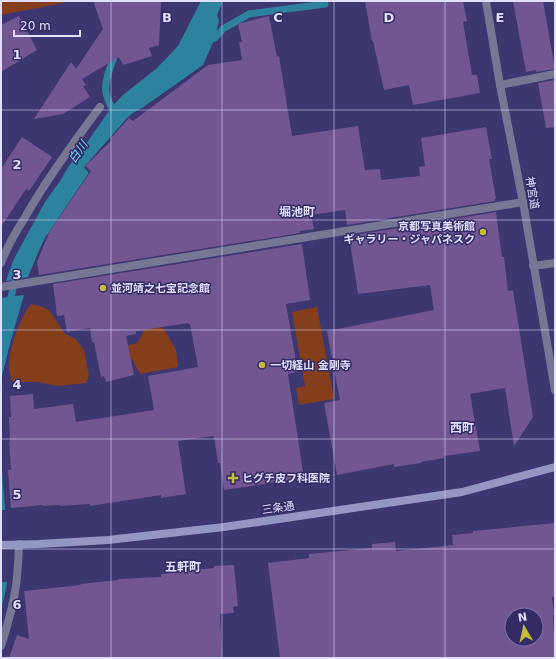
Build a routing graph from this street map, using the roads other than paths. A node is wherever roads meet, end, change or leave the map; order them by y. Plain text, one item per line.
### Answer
1 (486, 1) edge
2 (555, 74) edge
3 (500, 85) junction
4 (100, 107) dead end
5 (523, 202) junction
6 (1, 263) edge
7 (555, 263) edge
8 (533, 266) junction
9 (1, 287) edge
10 (555, 390) edge
11 (555, 467) edge
12 (19, 544) junction
13 (5, 545) edge
14 (1, 646) edge

1 - 3 street, 神宮道
2 - 3 street
3 - 5 street, 神宮道
4 - 6 street
5 - 8 street, 神宮道
5 - 9 street
7 - 8 street
8 - 10 street, 神宮道
11 - 12 main road, 三条通
12 - 13 main road, 三条通
12 - 14 street

